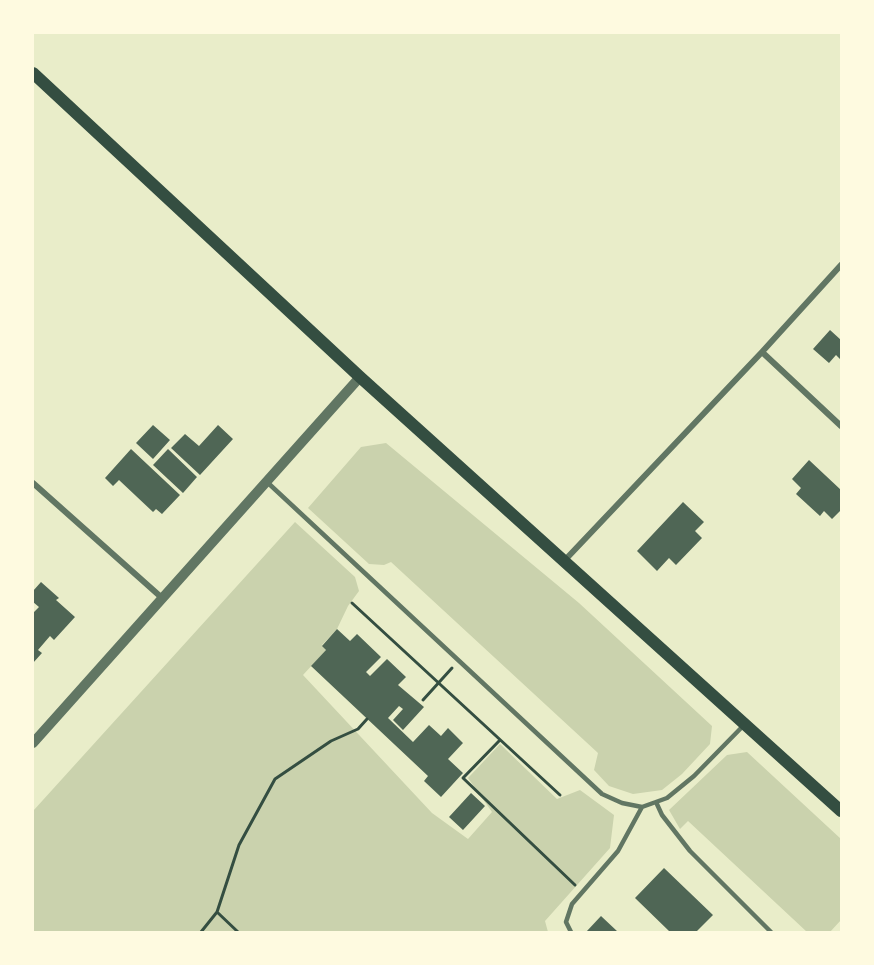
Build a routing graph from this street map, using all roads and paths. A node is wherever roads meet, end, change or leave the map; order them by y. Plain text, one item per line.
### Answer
1 (33, 73) edge
2 (841, 265) edge
3 (762, 352) junction
4 (360, 377) junction
5 (841, 426) edge
6 (267, 482) junction
7 (33, 483) edge
8 (565, 560) junction
9 (161, 597) junction
10 (352, 603) dead end
11 (459, 661) junction
12 (438, 683) junction
13 (423, 699) dead end
14 (368, 719) dead end
15 (746, 723) junction
16 (500, 740) junction
17 (33, 743) edge
18 (560, 795) dead end
19 (656, 802) junction
20 (642, 807) junction
21 (841, 811) edge
22 (583, 892) junction
23 (218, 912) junction
24 (201, 932) edge
25 (238, 932) edge
26 (571, 932) edge
27 (771, 932) edge

1 - 4 main road
2 - 3 street
3 - 5 street
3 - 8 street
4 - 6 street
4 - 8 main road
6 - 9 street
6 - 11 lane
7 - 9 street
8 - 15 main road
9 - 17 street
10 - 12 path
11 - 12 path
11 - 20 lane
12 - 13 path
12 - 16 path
14 - 23 path
15 - 19 lane
15 - 21 main road
16 - 18 path
16 - 22 path
19 - 20 lane
19 - 27 lane
20 - 22 lane
22 - 26 lane
23 - 24 path
23 - 25 path

